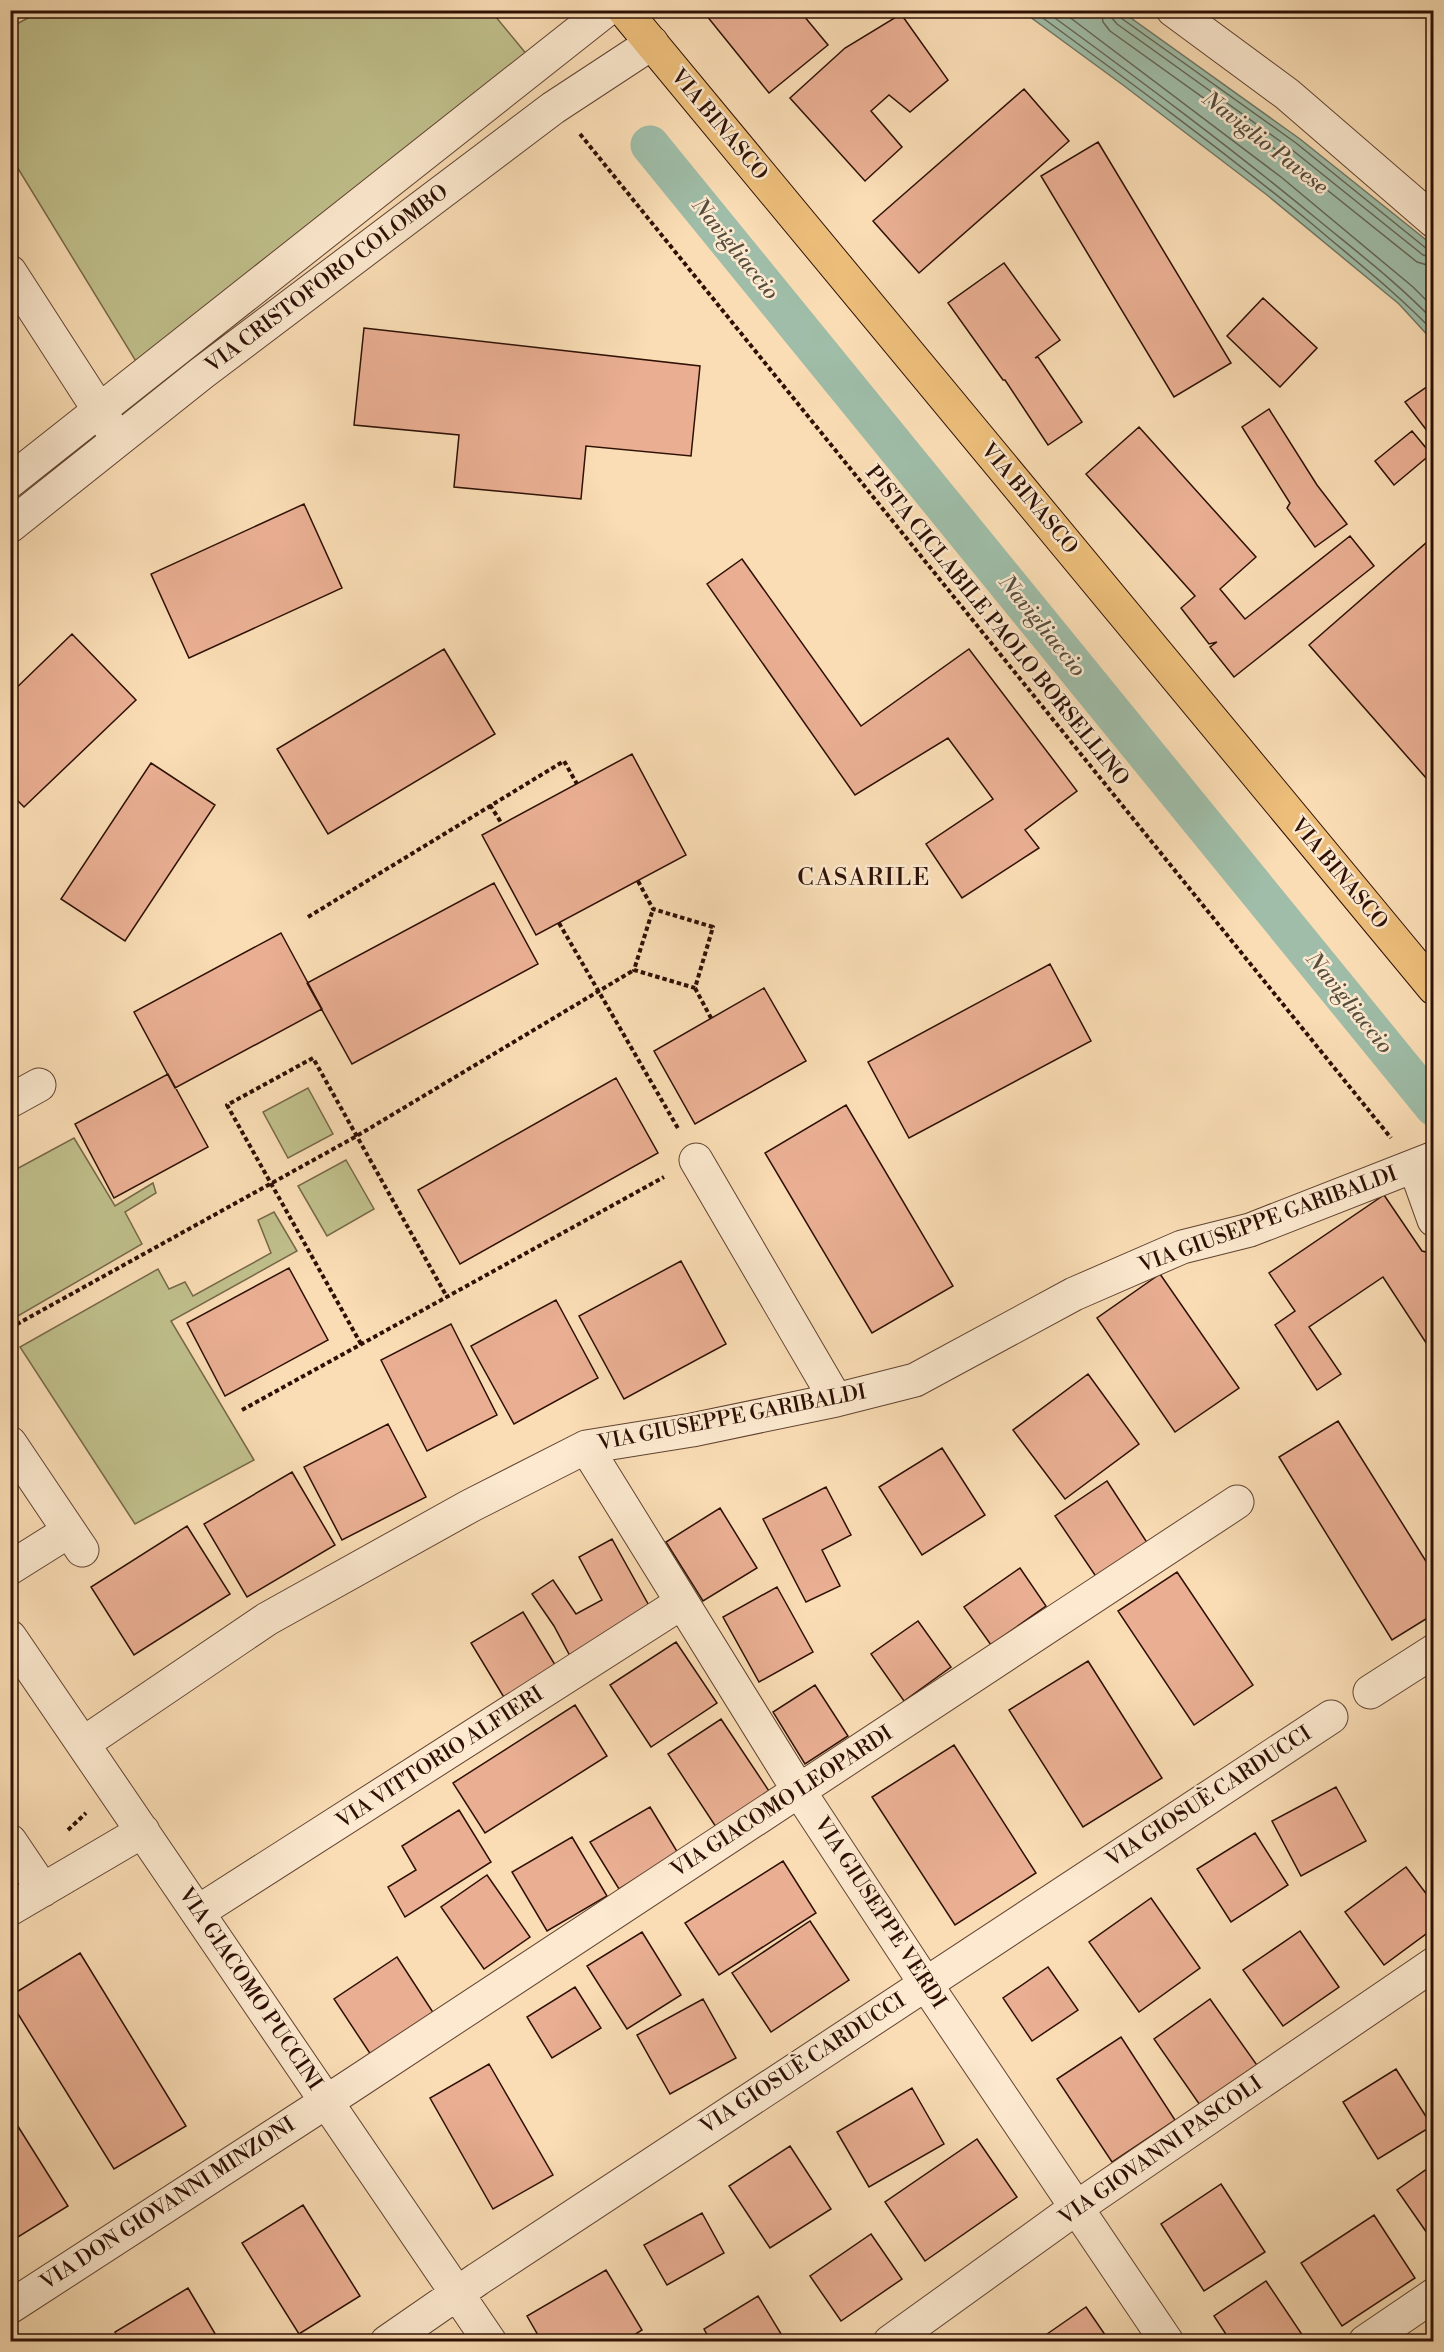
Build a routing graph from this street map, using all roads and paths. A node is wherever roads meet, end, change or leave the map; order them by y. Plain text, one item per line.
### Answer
1 (606, 10) edge
2 (624, 10) edge
3 (1173, 10) edge
4 (652, 44) junction
5 (554, 108) junction
6 (1434, 221) edge
7 (10, 272) edge
8 (100, 411) junction
9 (118, 439) junction
10 (10, 481) edge
11 (10, 526) edge
12 (577, 784) dead end
13 (490, 805) junction
14 (502, 824) dead end
15 (638, 881) dead end
16 (653, 909) junction
17 (308, 917) dead end
18 (559, 922) dead end
19 (634, 970) junction
20 (694, 988) junction
21 (1434, 988) edge
22 (598, 990) junction
23 (711, 1018) dead end
24 (39, 1085) dead end
25 (10, 1101) edge
26 (356, 1137) junction
27 (696, 1160) junction
28 (1424, 1162) edge
29 (271, 1185) junction
30 (1434, 1220) edge
31 (447, 1297) junction
32 (10, 1328) edge
33 (361, 1344) junction
34 (836, 1400) junction
35 (242, 1410) dead end
36 (10, 1443) edge
37 (586, 1447) junction
38 (1237, 1502) dead end
39 (10, 1568) edge
40 (681, 1603) junction
41 (10, 1637) edge
42 (1434, 1651) edge
43 (1370, 1692) dead end
44 (1331, 1717) dead end
45 (84, 1743) junction
46 (799, 1791) junction
47 (143, 1831) junction
48 (10, 1841) edge
49 (43, 1890) junction
50 (10, 1909) edge
51 (198, 1912) junction
52 (1434, 1964) edge
53 (925, 1983) junction
54 (326, 2100) junction
55 (1076, 2208) junction
56 (458, 2294) junction
57 (1434, 2295) edge
58 (10, 2307) edge
59 (387, 2342) edge
60 (490, 2342) edge
61 (890, 2342) edge
62 (1167, 2342) edge
63 (1365, 2342) edge

1 - 8 street, VIA CRISTOFORO COLOMBO
2 - 4 main road, VIA BINASCO
3 - 6 street
4 - 5 street, VIA CRISTOFORO COLOMBO
4 - 21 main road, VIA BINASCO
5 - 9 street, VIA CRISTOFORO COLOMBO
5 - 28 path, PISTA CICLABILE PAOLO BORSELLINO
7 - 8 street
8 - 9 street
8 - 10 street, VIA CRISTOFORO COLOMBO
9 - 11 street, VIA CRISTOFORO COLOMBO
12 - 13 path
13 - 14 path
13 - 17 path
15 - 16 path
16 - 19 path
16 - 20 path
18 - 22 path
19 - 20 path
19 - 22 path
20 - 23 path
22 - 26 path
22 - 27 path
24 - 25 street
26 - 29 path
26 - 29 path
26 - 31 path
27 - 31 path
27 - 34 street
28 - 30 street
28 - 34 street, VIA GIUSEPPE GARIBALDI
29 - 32 path
29 - 33 path
31 - 33 path
33 - 35 path
34 - 37 street, VIA GIUSEPPE GARIBALDI
36 - 39 street
37 - 40 street, VIA GIUSEPPE VERDI
37 - 45 street, VIA GIUSEPPE GARIBALDI
38 - 46 street, VIA GIACOMO LEOPARDI
40 - 46 street, VIA GIUSEPPE VERDI
40 - 51 street, VIA VITTORIO ALFIERI
41 - 45 street, VIA GIACOMO PUCCINI
42 - 43 street
44 - 53 street, VIA GIOSUÈ CARDUCCI
45 - 47 street, VIA GIACOMO PUCCINI
46 - 53 street, VIA GIUSEPPE VERDI
46 - 54 street, VIA GIACOMO LEOPARDI
47 - 49 street
47 - 51 street, VIA GIACOMO PUCCINI
48 - 49 street
49 - 50 street
51 - 54 street, VIA GIACOMO PUCCINI
52 - 55 street, VIA GIOVANNI PASCOLI
53 - 55 street, VIA GIUSEPPE VERDI
53 - 56 street, VIA GIOSUÈ CARDUCCI
54 - 56 street, VIA GIACOMO PUCCINI
54 - 58 street, VIA DON GIOVANNI MINZONI
55 - 61 street, VIA GIOVANNI PASCOLI
55 - 62 street, VIA GIUSEPPE VERDI
56 - 59 street, VIA GIOSUÈ CARDUCCI
56 - 60 street, VIA GIACOMO PUCCINI
57 - 63 street

